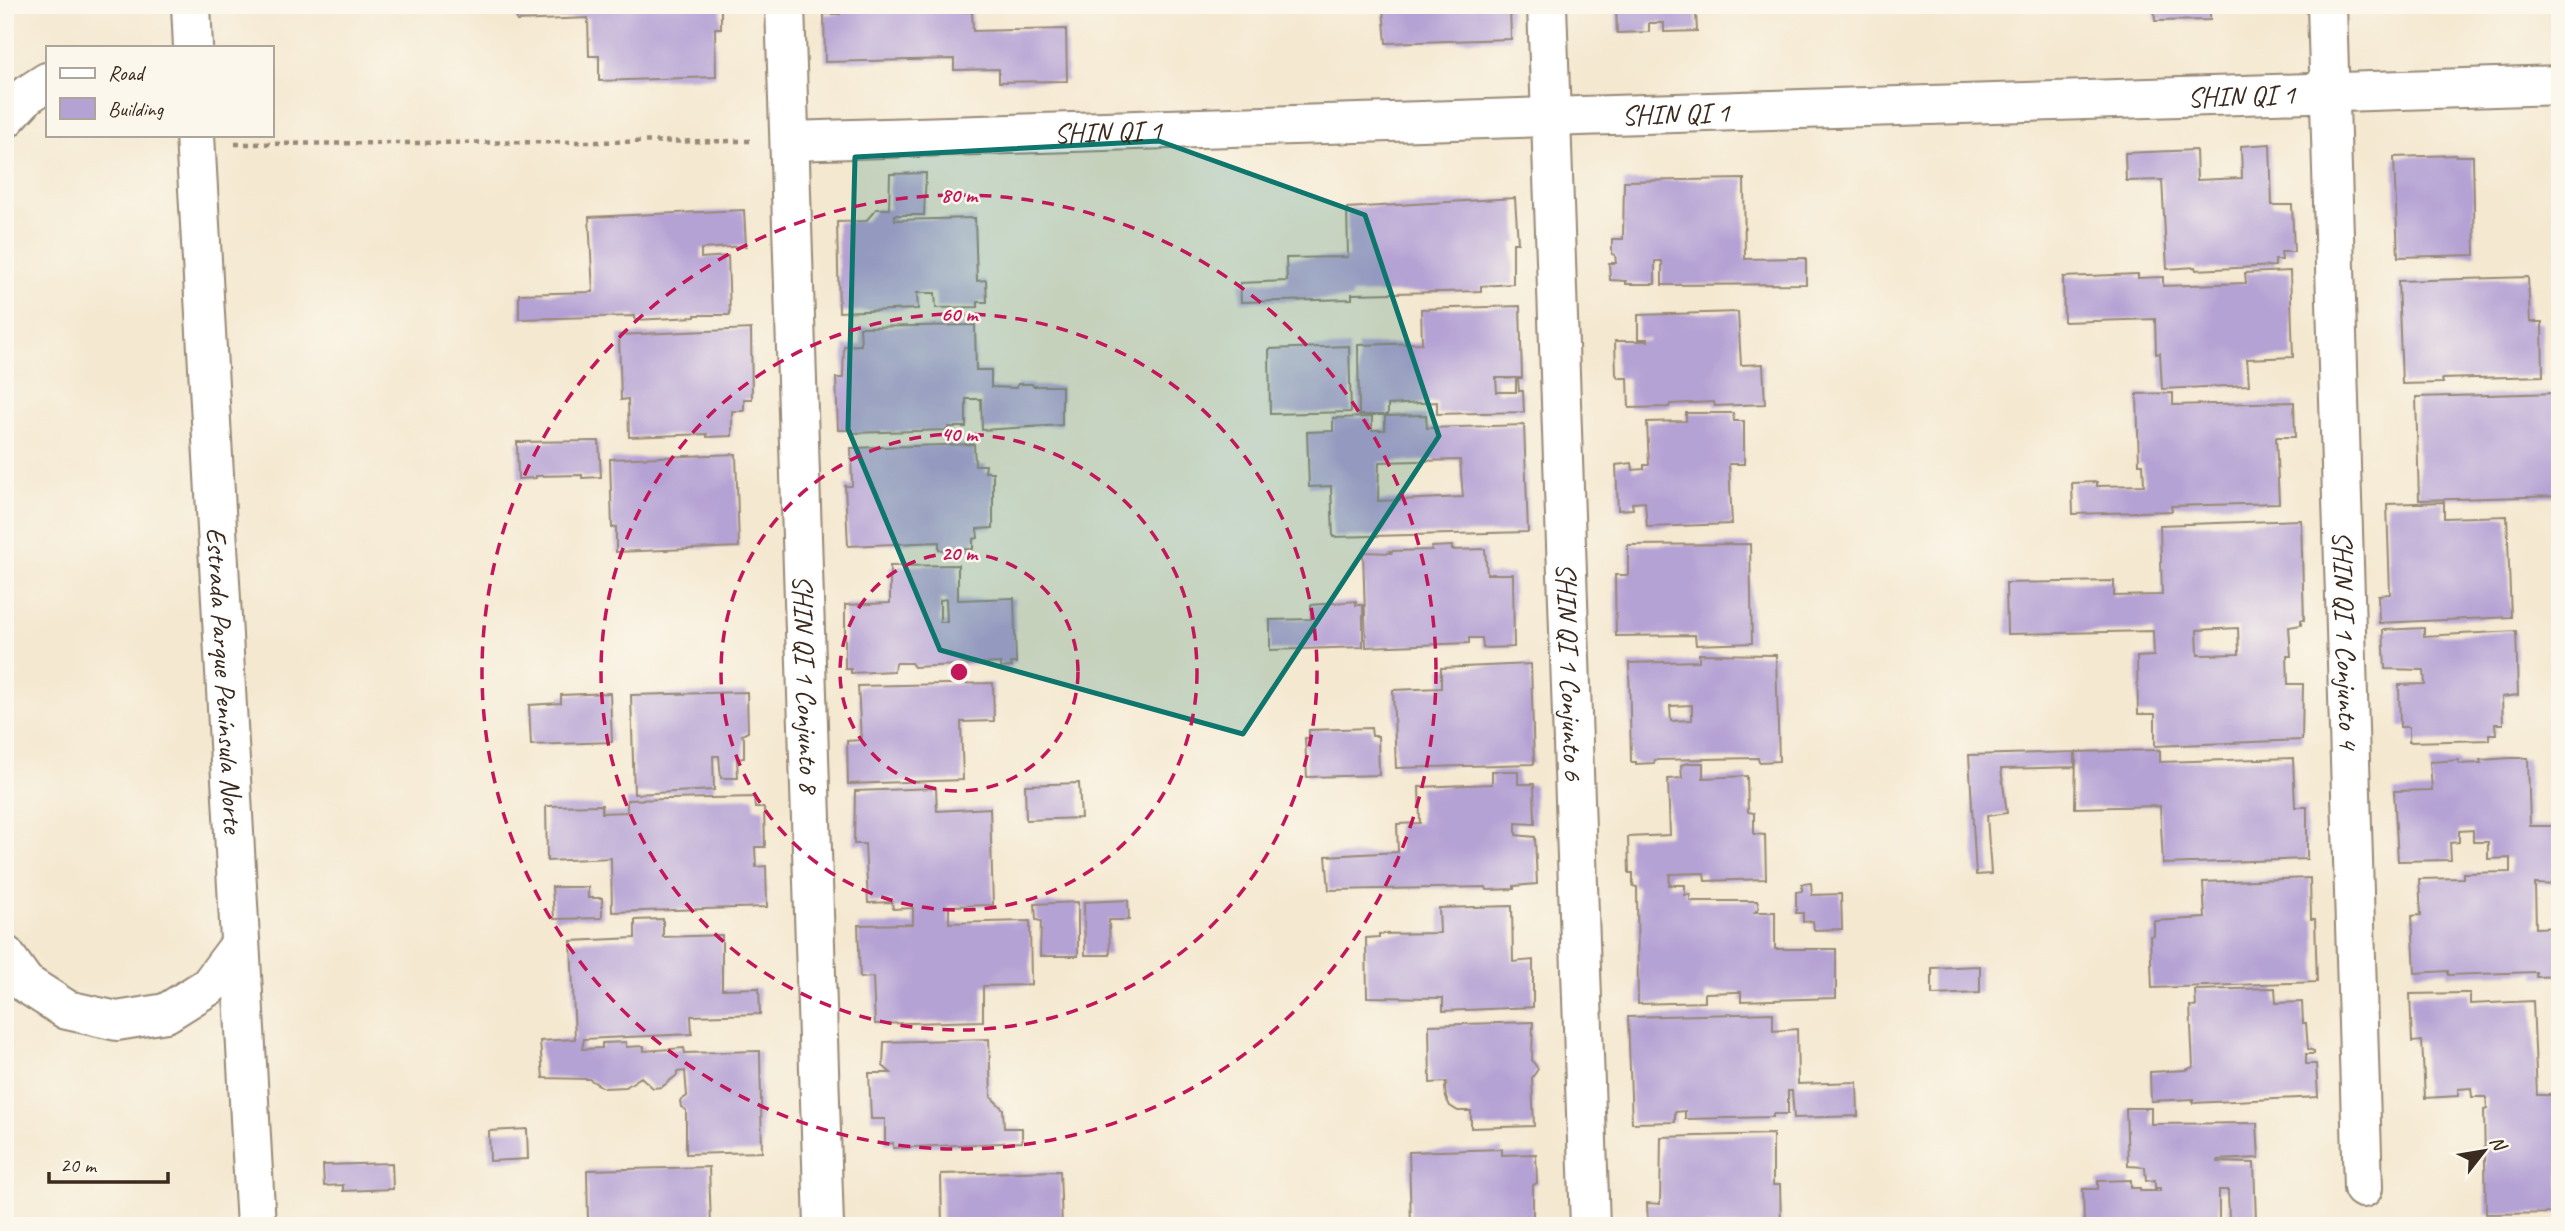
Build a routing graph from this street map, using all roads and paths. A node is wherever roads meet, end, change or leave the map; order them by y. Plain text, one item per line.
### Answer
1 (191, 5) edge
2 (785, 5) edge
3 (1547, 5) edge
4 (2327, 5) edge
5 (192, 46) edge
6 (46, 83) edge
7 (2560, 85) edge
8 (2330, 91) junction
9 (1551, 115) junction
10 (5, 119) edge
11 (194, 138) edge
12 (790, 141) junction
13 (239, 946) junction
14 (5, 955) edge
15 (2363, 1188) dead end
16 (256, 1226) edge
17 (824, 1226) edge
18 (1590, 1226) edge

1 - 5 street
2 - 12 street, SHIN QI 1 Conjunto 8
3 - 9 street, SHIN QI 1 Conjunto 6
4 - 8 street, SHIN QI 1 Conjunto 4
6 - 10 street
7 - 8 street, SHIN QI 1
8 - 9 street, SHIN QI 1
8 - 15 street, SHIN QI 1 Conjunto 4
9 - 12 street, SHIN QI 1
9 - 18 street, SHIN QI 1 Conjunto 6
11 - 12 path
11 - 13 street, Estrada Parque Península Norte
12 - 17 street, SHIN QI 1 Conjunto 8
13 - 14 street
13 - 16 street, Estrada Parque Península Norte

